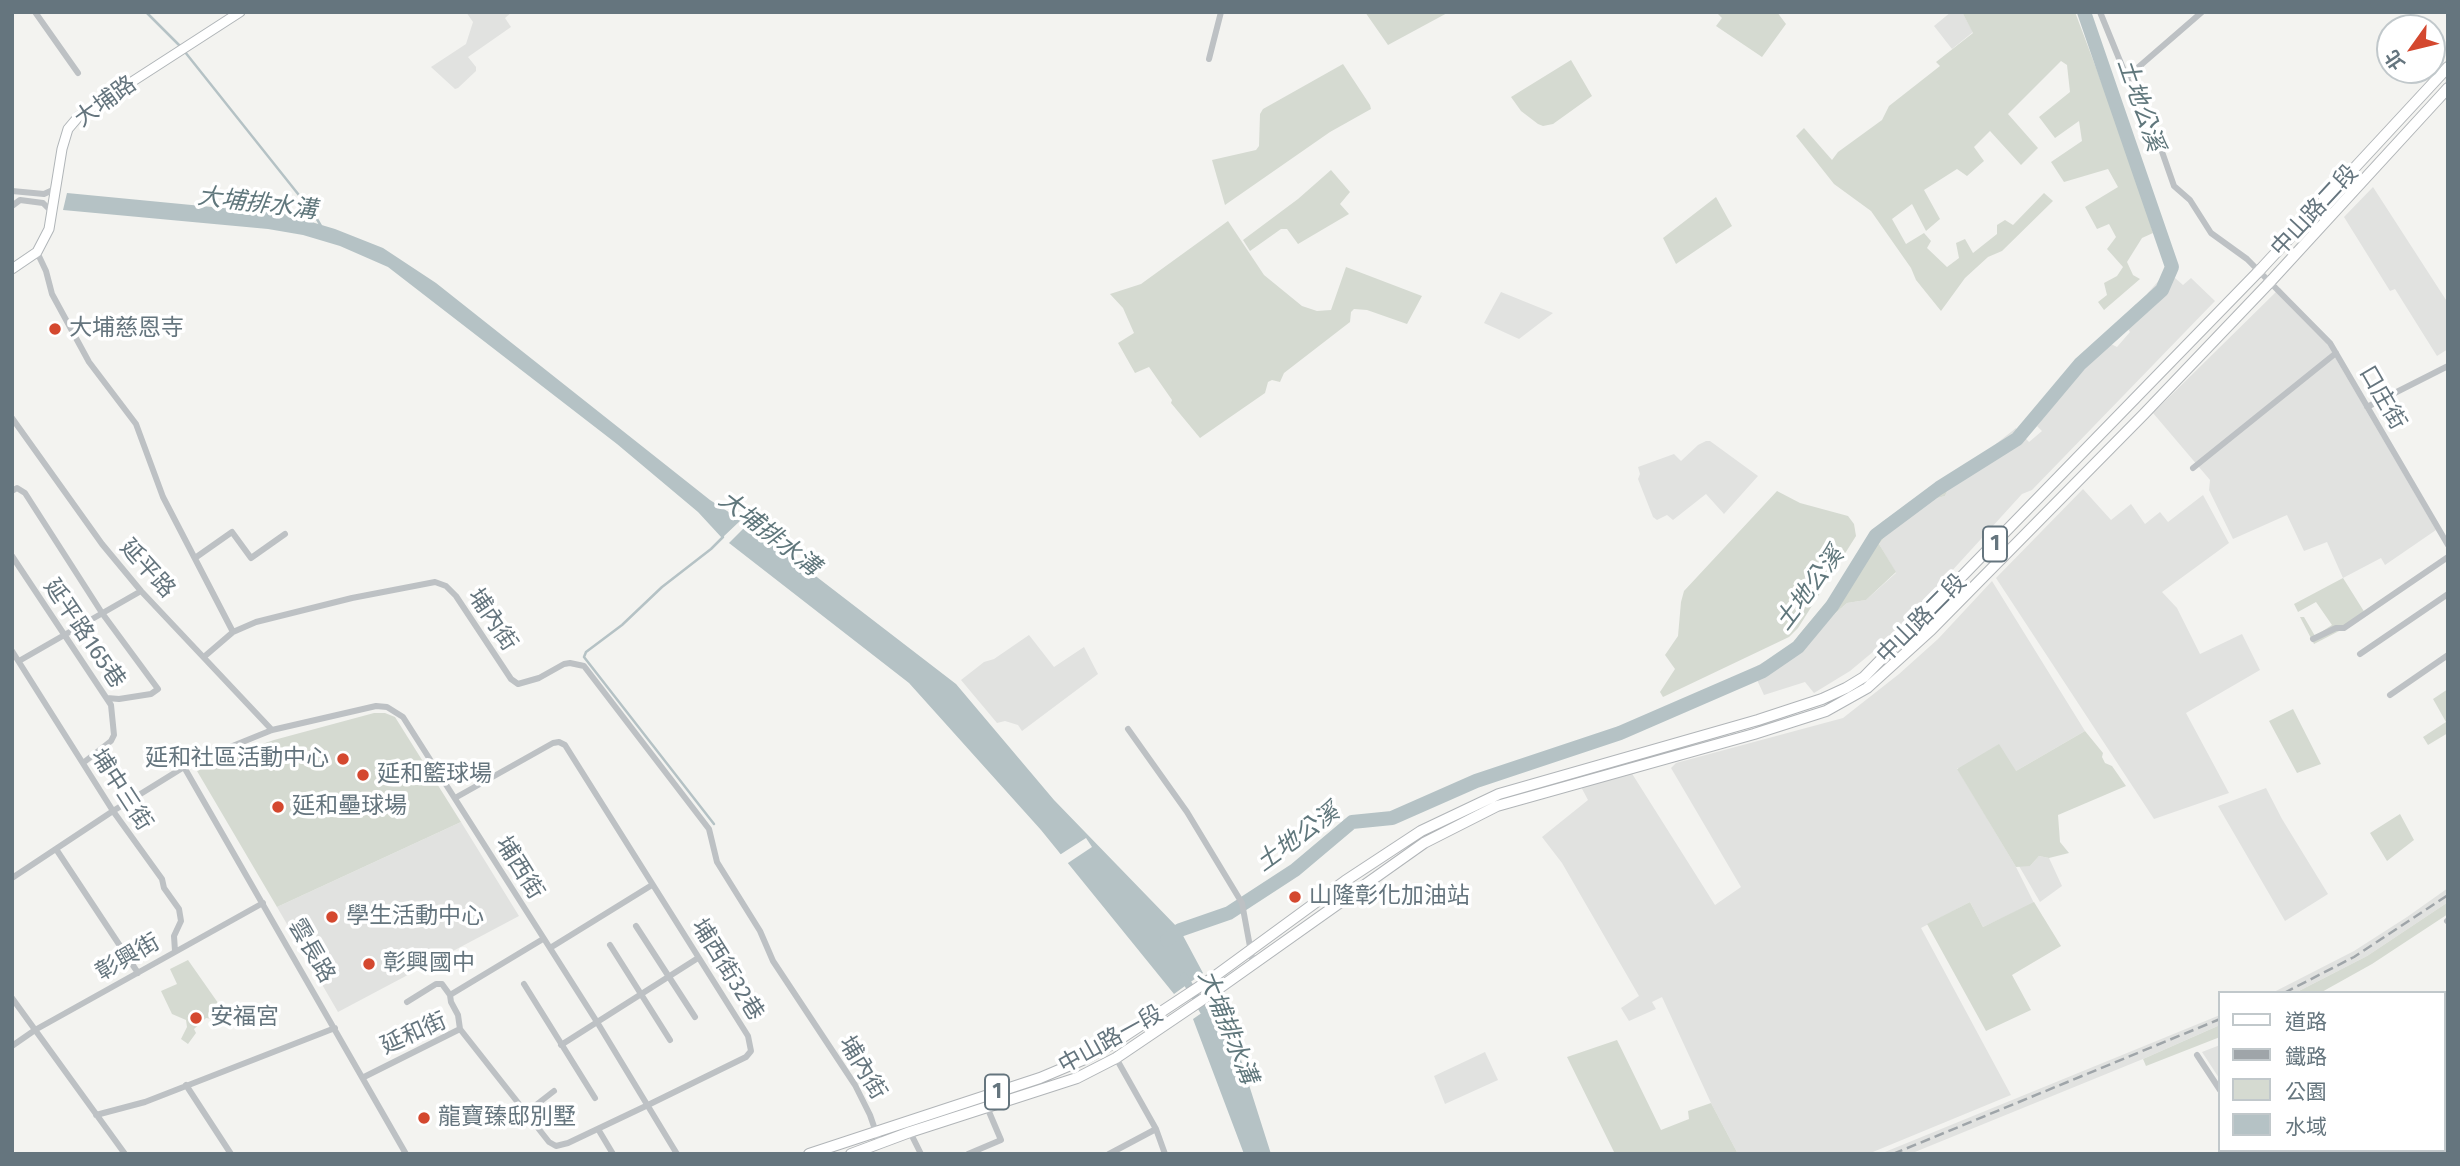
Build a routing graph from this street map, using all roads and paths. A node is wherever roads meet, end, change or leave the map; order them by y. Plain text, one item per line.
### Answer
1 (35, 12) edge
2 (240, 12) edge
3 (1221, 12) edge
4 (2100, 12) edge
5 (2202, 12) edge
6 (1209, 59) dead end
7 (2448, 67) edge
8 (78, 74) dead end
9 (2127, 77) junction
10 (2448, 88) edge
11 (57, 188) junction
12 (12, 191) edge
13 (12, 206) edge
14 (52, 212) junction
15 (37, 253) junction
16 (12, 269) edge
17 (2259, 271) junction
18 (2270, 282) junction
19 (2336, 353) junction
20 (2448, 366) edge
21 (2367, 407) junction
22 (12, 418) edge
23 (2193, 468) dead end
24 (12, 491) edge
25 (2030, 508) junction
26 (2028, 530) junction
27 (285, 534) dead end
28 (2448, 545) edge
29 (12, 556) edge
30 (2448, 557) edge
31 (195, 558) junction
32 (141, 591) junction
33 (2448, 594) edge
34 (102, 613) junction
35 (233, 632) junction
36 (64, 634) junction
37 (2314, 639) dead end
38 (12, 651) edge
39 (2360, 654) dead end
40 (2448, 655) edge
41 (205, 656) junction
42 (19, 661) junction
43 (2390, 695) dead end
44 (107, 698) junction
45 (1128, 729) dead end
46 (272, 730) junction
47 (83, 764) junction
48 (184, 767) junction
49 (455, 798) junction
50 (113, 811) junction
51 (56, 849) junction
52 (13, 875) edge
53 (652, 885) junction
54 (263, 903) junction
55 (636, 926) dead end
56 (543, 939) junction
57 (610, 945) dead end
58 (550, 948) junction
59 (1250, 950) junction
60 (175, 951) junction
61 (698, 958) junction
62 (1253, 963) junction
63 (138, 973) junction
64 (668, 977) junction
65 (524, 984) dead end
66 (450, 995) junction
67 (641, 995) junction
68 (12, 998) edge
69 (407, 1002) dead end
70 (695, 1017) dead end
71 (597, 1023) junction
72 (335, 1028) junction
73 (460, 1029) junction
74 (35, 1030) junction
75 (670, 1040) dead end
76 (561, 1045) junction
77 (12, 1046) edge
78 (2197, 1055) dead end
79 (1116, 1058) junction
80 (364, 1077) junction
81 (186, 1085) junction
82 (2218, 1087) edge
83 (554, 1091) dead end
84 (595, 1098) dead end
85 (648, 1105) junction
86 (988, 1107) junction
87 (527, 1112) junction
88 (96, 1115) junction
89 (598, 1129) junction
90 (1156, 1129) junction
91 (875, 1132) junction
92 (910, 1132) junction
93 (880, 1144) junction
94 (125, 1154) edge
95 (231, 1154) edge
96 (406, 1154) edge
97 (613, 1154) edge
98 (677, 1154) edge
99 (809, 1154) edge
100 (851, 1154) edge
101 (920, 1154) edge
102 (968, 1154) edge
103 (1109, 1154) edge
104 (1165, 1154) edge

1 - 8 street
2 - 11 main road, 大埔路
3 - 6 street
4 - 9 street, 口庄街
5 - 9 street
7 - 17 main road, 中山路二段 / 1
9 - 17 street, 口庄街
10 - 18 main road, 中山路二段 / 1
11 - 12 street
11 - 14 main road, 大埔路
13 - 14 street
14 - 15 main road, 大埔路
15 - 16 main road
15 - 31 street
17 - 18 street, 口庄街
17 - 25 main road, 中山路二段 / 1
18 - 19 street, 口庄街
18 - 26 main road, 中山路二段 / 1
19 - 21 street, 口庄街
19 - 23 street
20 - 21 street
21 - 28 street, 口庄街
22 - 32 street, 延平路
24 - 34 street
25 - 26 main road
25 - 59 main road, 中山路二段 / 1
26 - 62 main road, 中山路二段 / 1
27 - 31 street
29 - 36 street, 延平路165巷
30 - 37 street
31 - 35 street
32 - 34 street
32 - 41 street, 延平路
33 - 39 street
34 - 36 street
34 - 44 street
35 - 41 street
35 - 91 street, 埔內街
36 - 42 street
36 - 44 street, 延平路165巷
38 - 42 street, 埔中三街
40 - 43 street
41 - 46 street, 延平路
42 - 47 street, 埔中三街
44 - 47 street, 延平路165巷
45 - 59 street
46 - 48 street, 埔西街
46 - 49 street, 埔西街
47 - 50 street, 埔中三街
48 - 50 street, 埔西街
48 - 54 street, 雲長路
49 - 53 street, 埔西街32巷
49 - 56 street, 埔西街
50 - 51 street, 埔西街
50 - 60 street, 埔中三街
51 - 52 street, 埔西街
51 - 63 street
53 - 58 street
53 - 61 street, 埔西街32巷
54 - 60 street, 彰興街
54 - 72 street, 雲長路
55 - 64 street
56 - 58 street, 埔西街
56 - 66 street
57 - 67 street
58 - 71 street, 埔西街
59 - 62 street
59 - 91 main road, 中山路一段 / 1
60 - 63 street, 彰興街
61 - 64 street
61 - 85 street, 埔西街32巷
62 - 79 main road, 中山路一段 / 1
63 - 74 street, 彰興街
64 - 67 street
64 - 70 street
65 - 76 street
66 - 69 street
66 - 73 street
67 - 71 street
67 - 75 street
68 - 74 street
71 - 76 street
71 - 85 street, 埔西街
72 - 80 street, 雲長路
72 - 81 street
73 - 80 street, 延和街
73 - 87 street, 延和街
74 - 77 street, 彰興街
74 - 88 street
76 - 84 street
78 - 82 street
79 - 86 main road, 中山路一段 / 1
79 - 90 street
80 - 96 street, 雲長路
81 - 88 street
81 - 95 street
83 - 87 street
85 - 89 street, 延和街
85 - 98 street, 埔西街
86 - 92 main road, 中山路一段 / 1
86 - 102 street
87 - 89 street, 延和街
88 - 94 street
89 - 97 street
90 - 103 street
90 - 104 street
91 - 93 street, 埔內街
91 - 99 main road, 中山路一段 / 1
92 - 93 main road, 中山路一段 / 1
92 - 101 street
93 - 100 main road, 中山路一段 / 1

